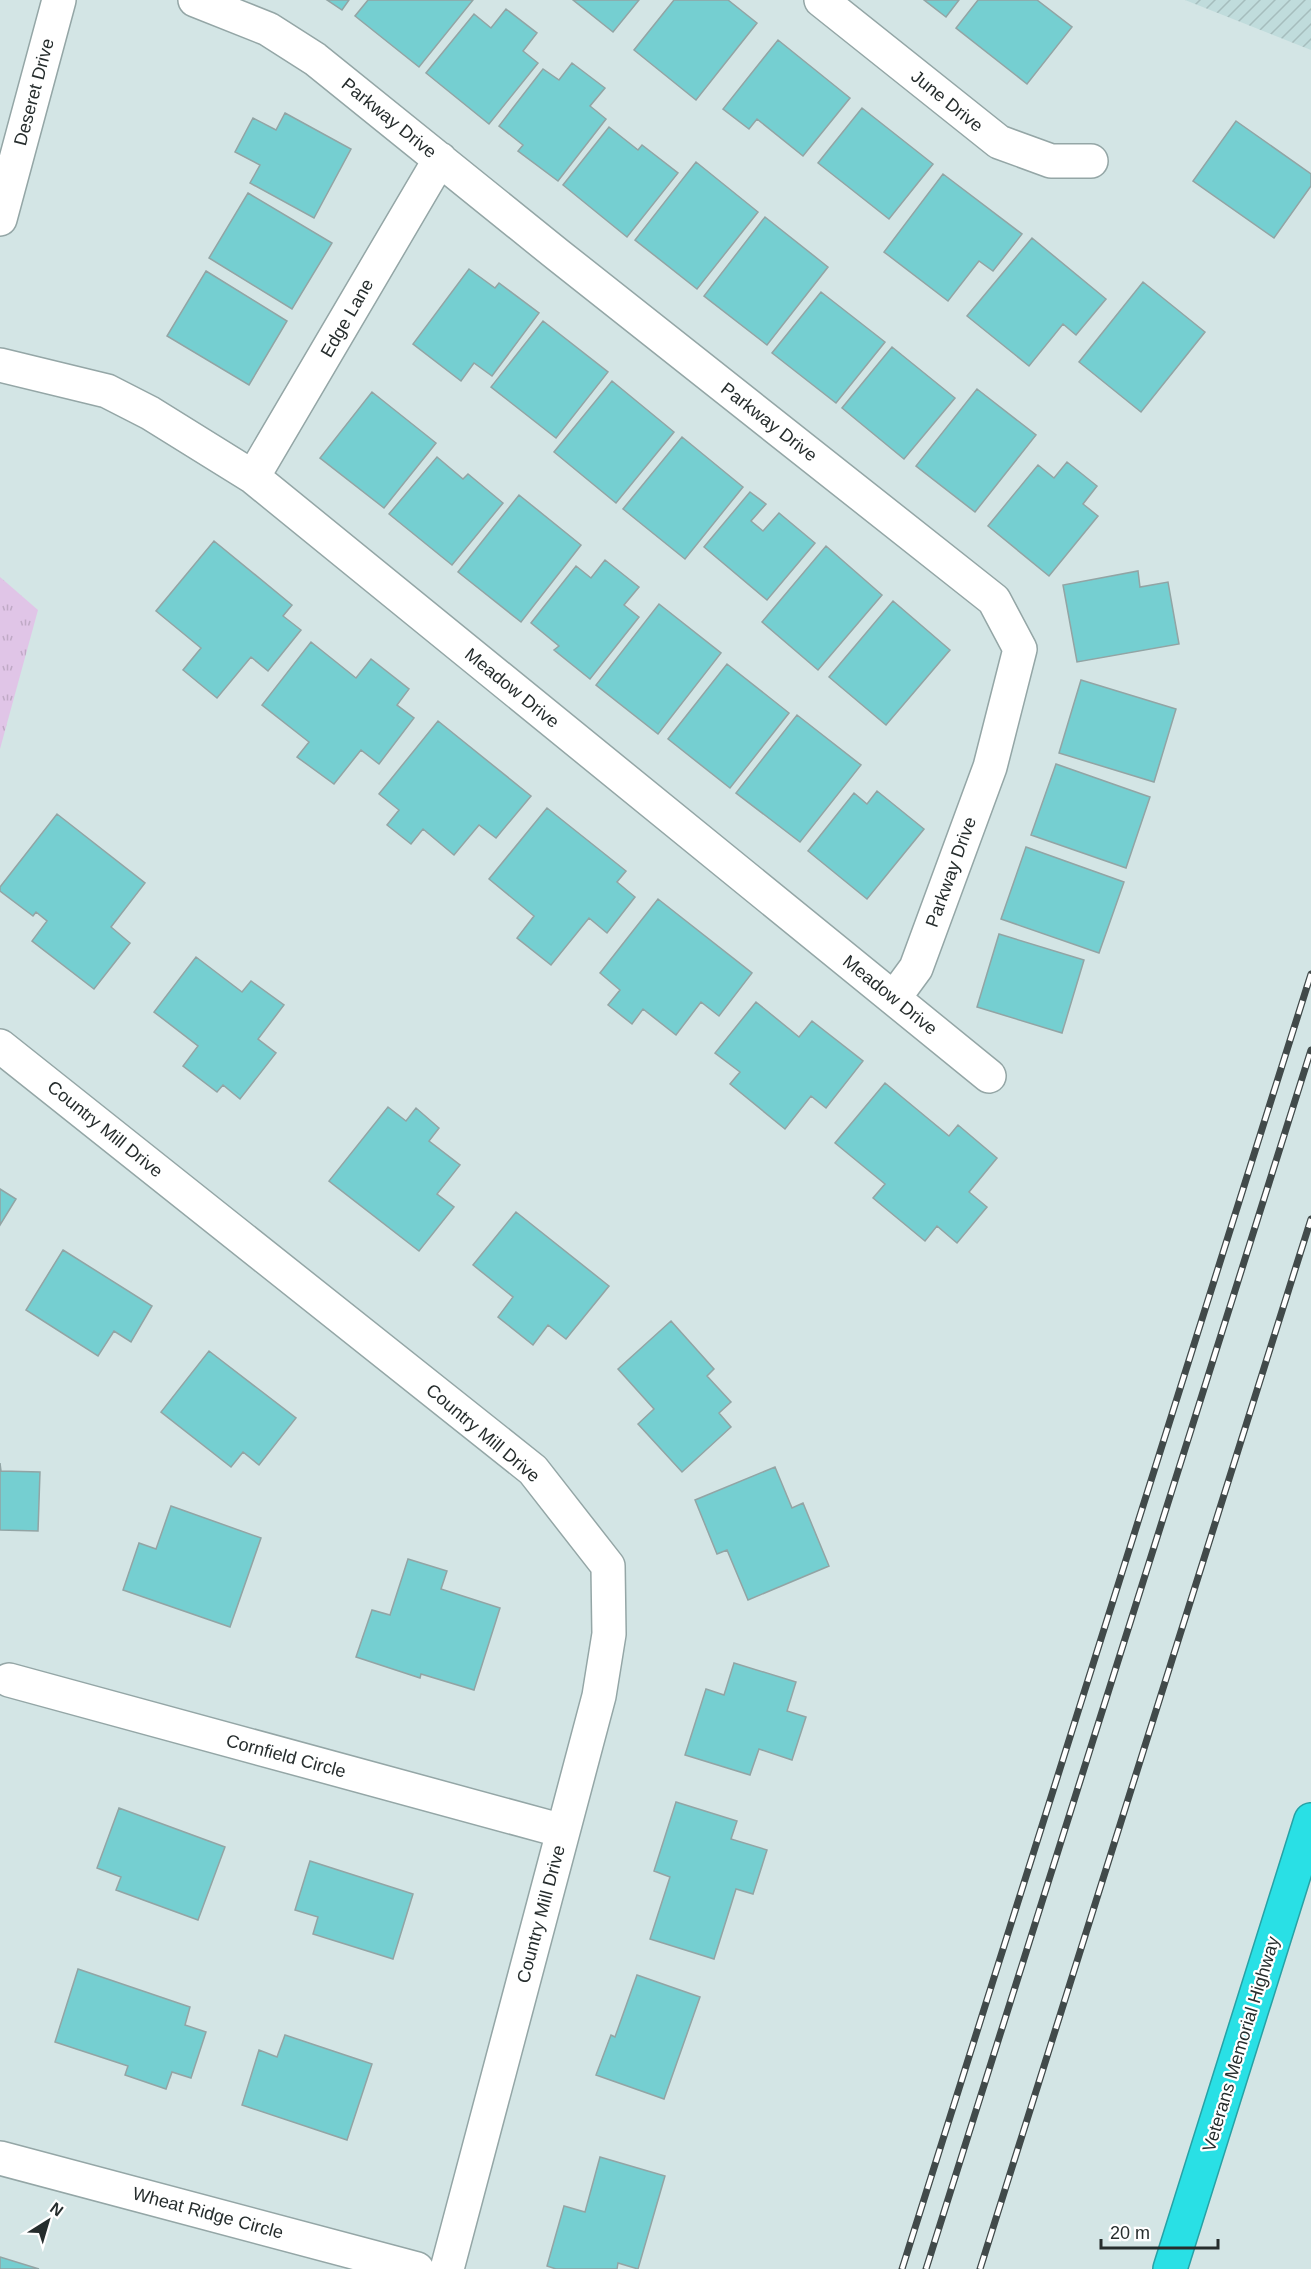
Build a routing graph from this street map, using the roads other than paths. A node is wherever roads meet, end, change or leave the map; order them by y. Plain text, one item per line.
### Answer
1 (59, 0) edge
2 (195, 0) edge
3 (821, 0) edge
4 (440, 159) junction
5 (1091, 161) dead end
6 (0, 219) edge
7 (0, 365) edge
8 (253, 477) junction
9 (894, 999) junction
10 (0, 1047) edge
11 (989, 1076) dead end
12 (9, 1680) dead end
13 (1311, 1820) edge
14 (563, 1831) junction
15 (0, 2157) edge
16 (417, 2269) edge
17 (447, 2269) edge
18 (1170, 2269) edge

1 - 6 street, Deseret Drive
2 - 4 street, Parkway Drive
3 - 5 street, June Drive
4 - 8 street, Edge Lane
4 - 9 street, Parkway Drive
7 - 8 street, Meadow Drive
8 - 9 street, Meadow Drive
9 - 11 street, Meadow Drive
10 - 14 street, Country Mill Drive
12 - 14 street, Cornfield Circle
13 - 18 highway, Veterans Memorial Highway
14 - 17 street, Country Mill Drive
15 - 16 street, Wheat Ridge Circle

